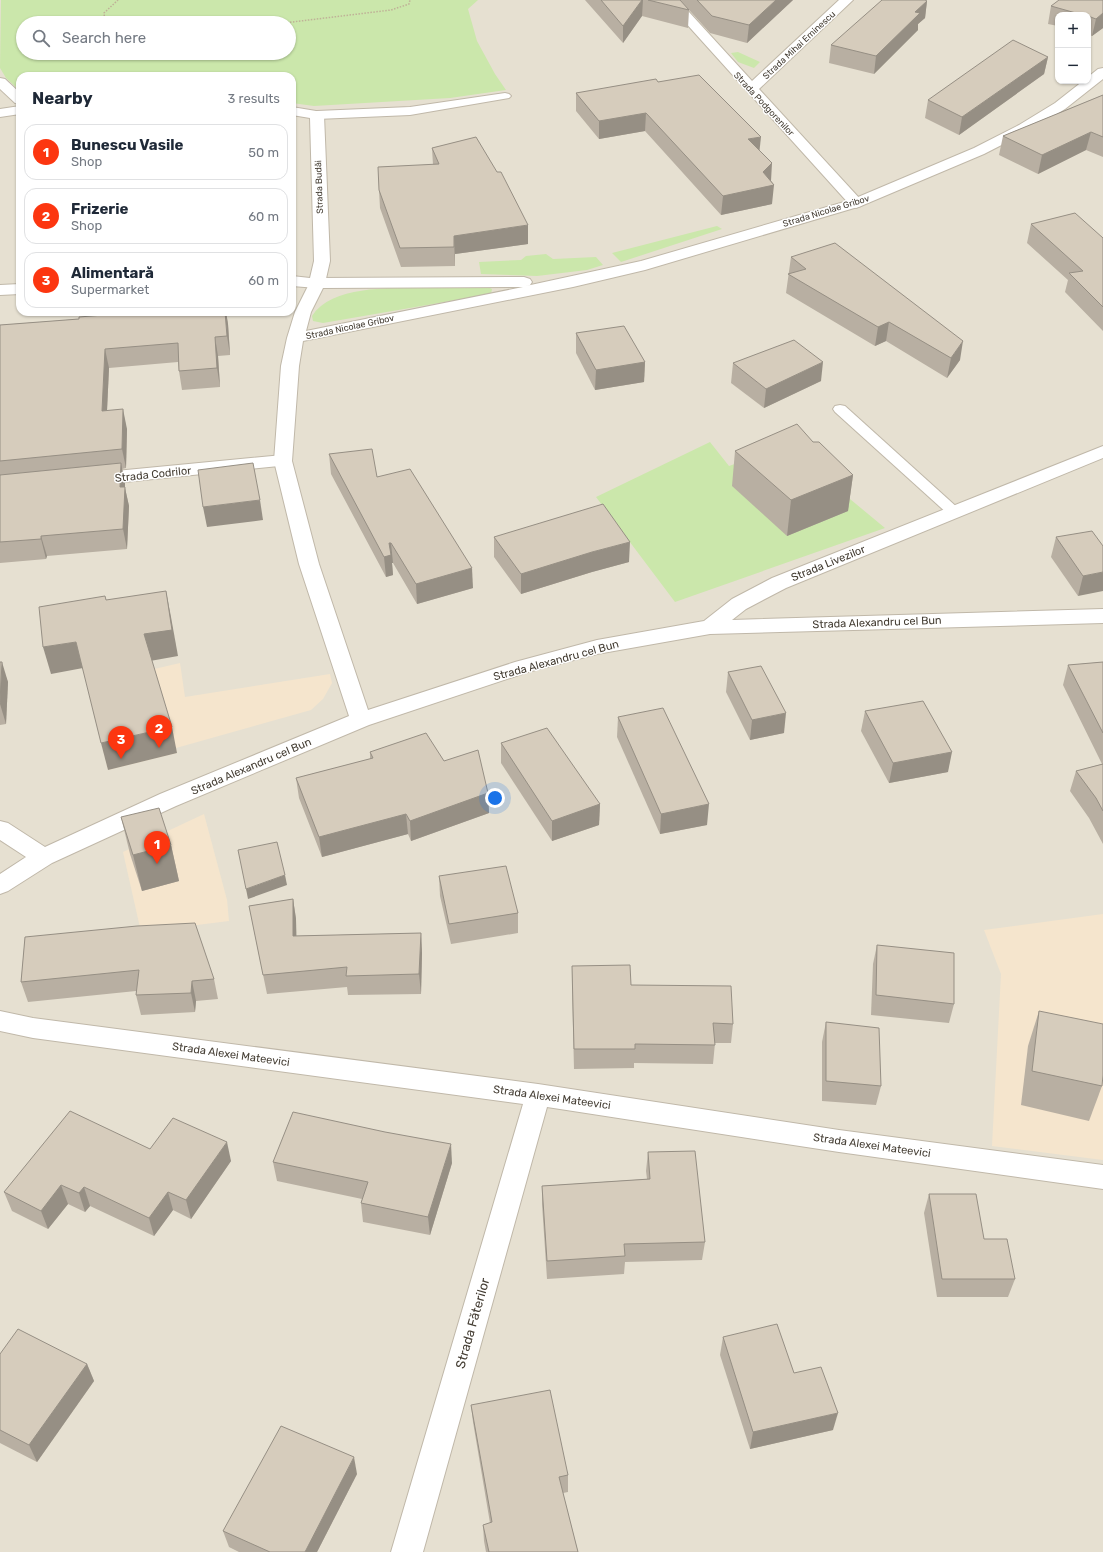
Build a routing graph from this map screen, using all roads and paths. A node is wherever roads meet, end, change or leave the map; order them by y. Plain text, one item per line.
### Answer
1 (118, 0) edge
2 (410, 0) edge
3 (847, 0) edge
4 (673, 1) edge
5 (104, 16) edge
6 (296, 22) edge
7 (1103, 72) edge
8 (0, 82) edge
9 (751, 89) junction
10 (16, 96) edge
11 (505, 96) dead end
12 (16, 111) edge
13 (296, 112) edge
14 (0, 113) edge
15 (317, 115) junction
16 (856, 203) junction
17 (296, 281) edge
18 (573, 282) junction
19 (317, 283) junction
20 (16, 289) edge
21 (0, 290) edge
22 (295, 338) junction
23 (840, 410) dead end
24 (1103, 451) edge
25 (283, 461) junction
26 (79, 481) edge
27 (954, 512) junction
28 (1103, 616) edge
29 (710, 628) junction
30 (361, 720) junction
31 (0, 829) edge
32 (44, 857) junction
33 (0, 885) edge
34 (0, 1021) edge
35 (538, 1095) junction
36 (1103, 1177) edge
37 (407, 1552) edge

1 - 5 path
2 - 6 path
3 - 9 street, Strada Mihai Eminescu
4 - 9 street, Strada Podgorenilor
7 - 16 street, Strada Nicolae Gribov
8 - 10 street
9 - 16 street, Strada Podgorenilor
11 - 15 lane
12 - 14 street
13 - 15 street
15 - 19 street, Strada Budăi
16 - 18 street, Strada Nicolae Gribov
17 - 19 street
18 - 19 street, Strada Nicolae Gribov
18 - 22 street, Strada Nicolae Gribov
19 - 22 street, Strada Nicolae Gribov
20 - 21 street
22 - 25 street
23 - 27 lane
24 - 27 street, Strada Livezilor
25 - 26 street, Strada Codrilor
25 - 30 street
27 - 29 street, Strada Livezilor
28 - 29 street, Strada Alexandru cel Bun
29 - 30 street, Strada Alexandru cel Bun
30 - 32 street, Strada Alexandru cel Bun
31 - 32 street
32 - 33 street, Strada Alexandru cel Bun
34 - 35 street, Strada Alexei Mateevici
35 - 36 street, Strada Alexei Mateevici
35 - 37 street, Strada Făterilor

